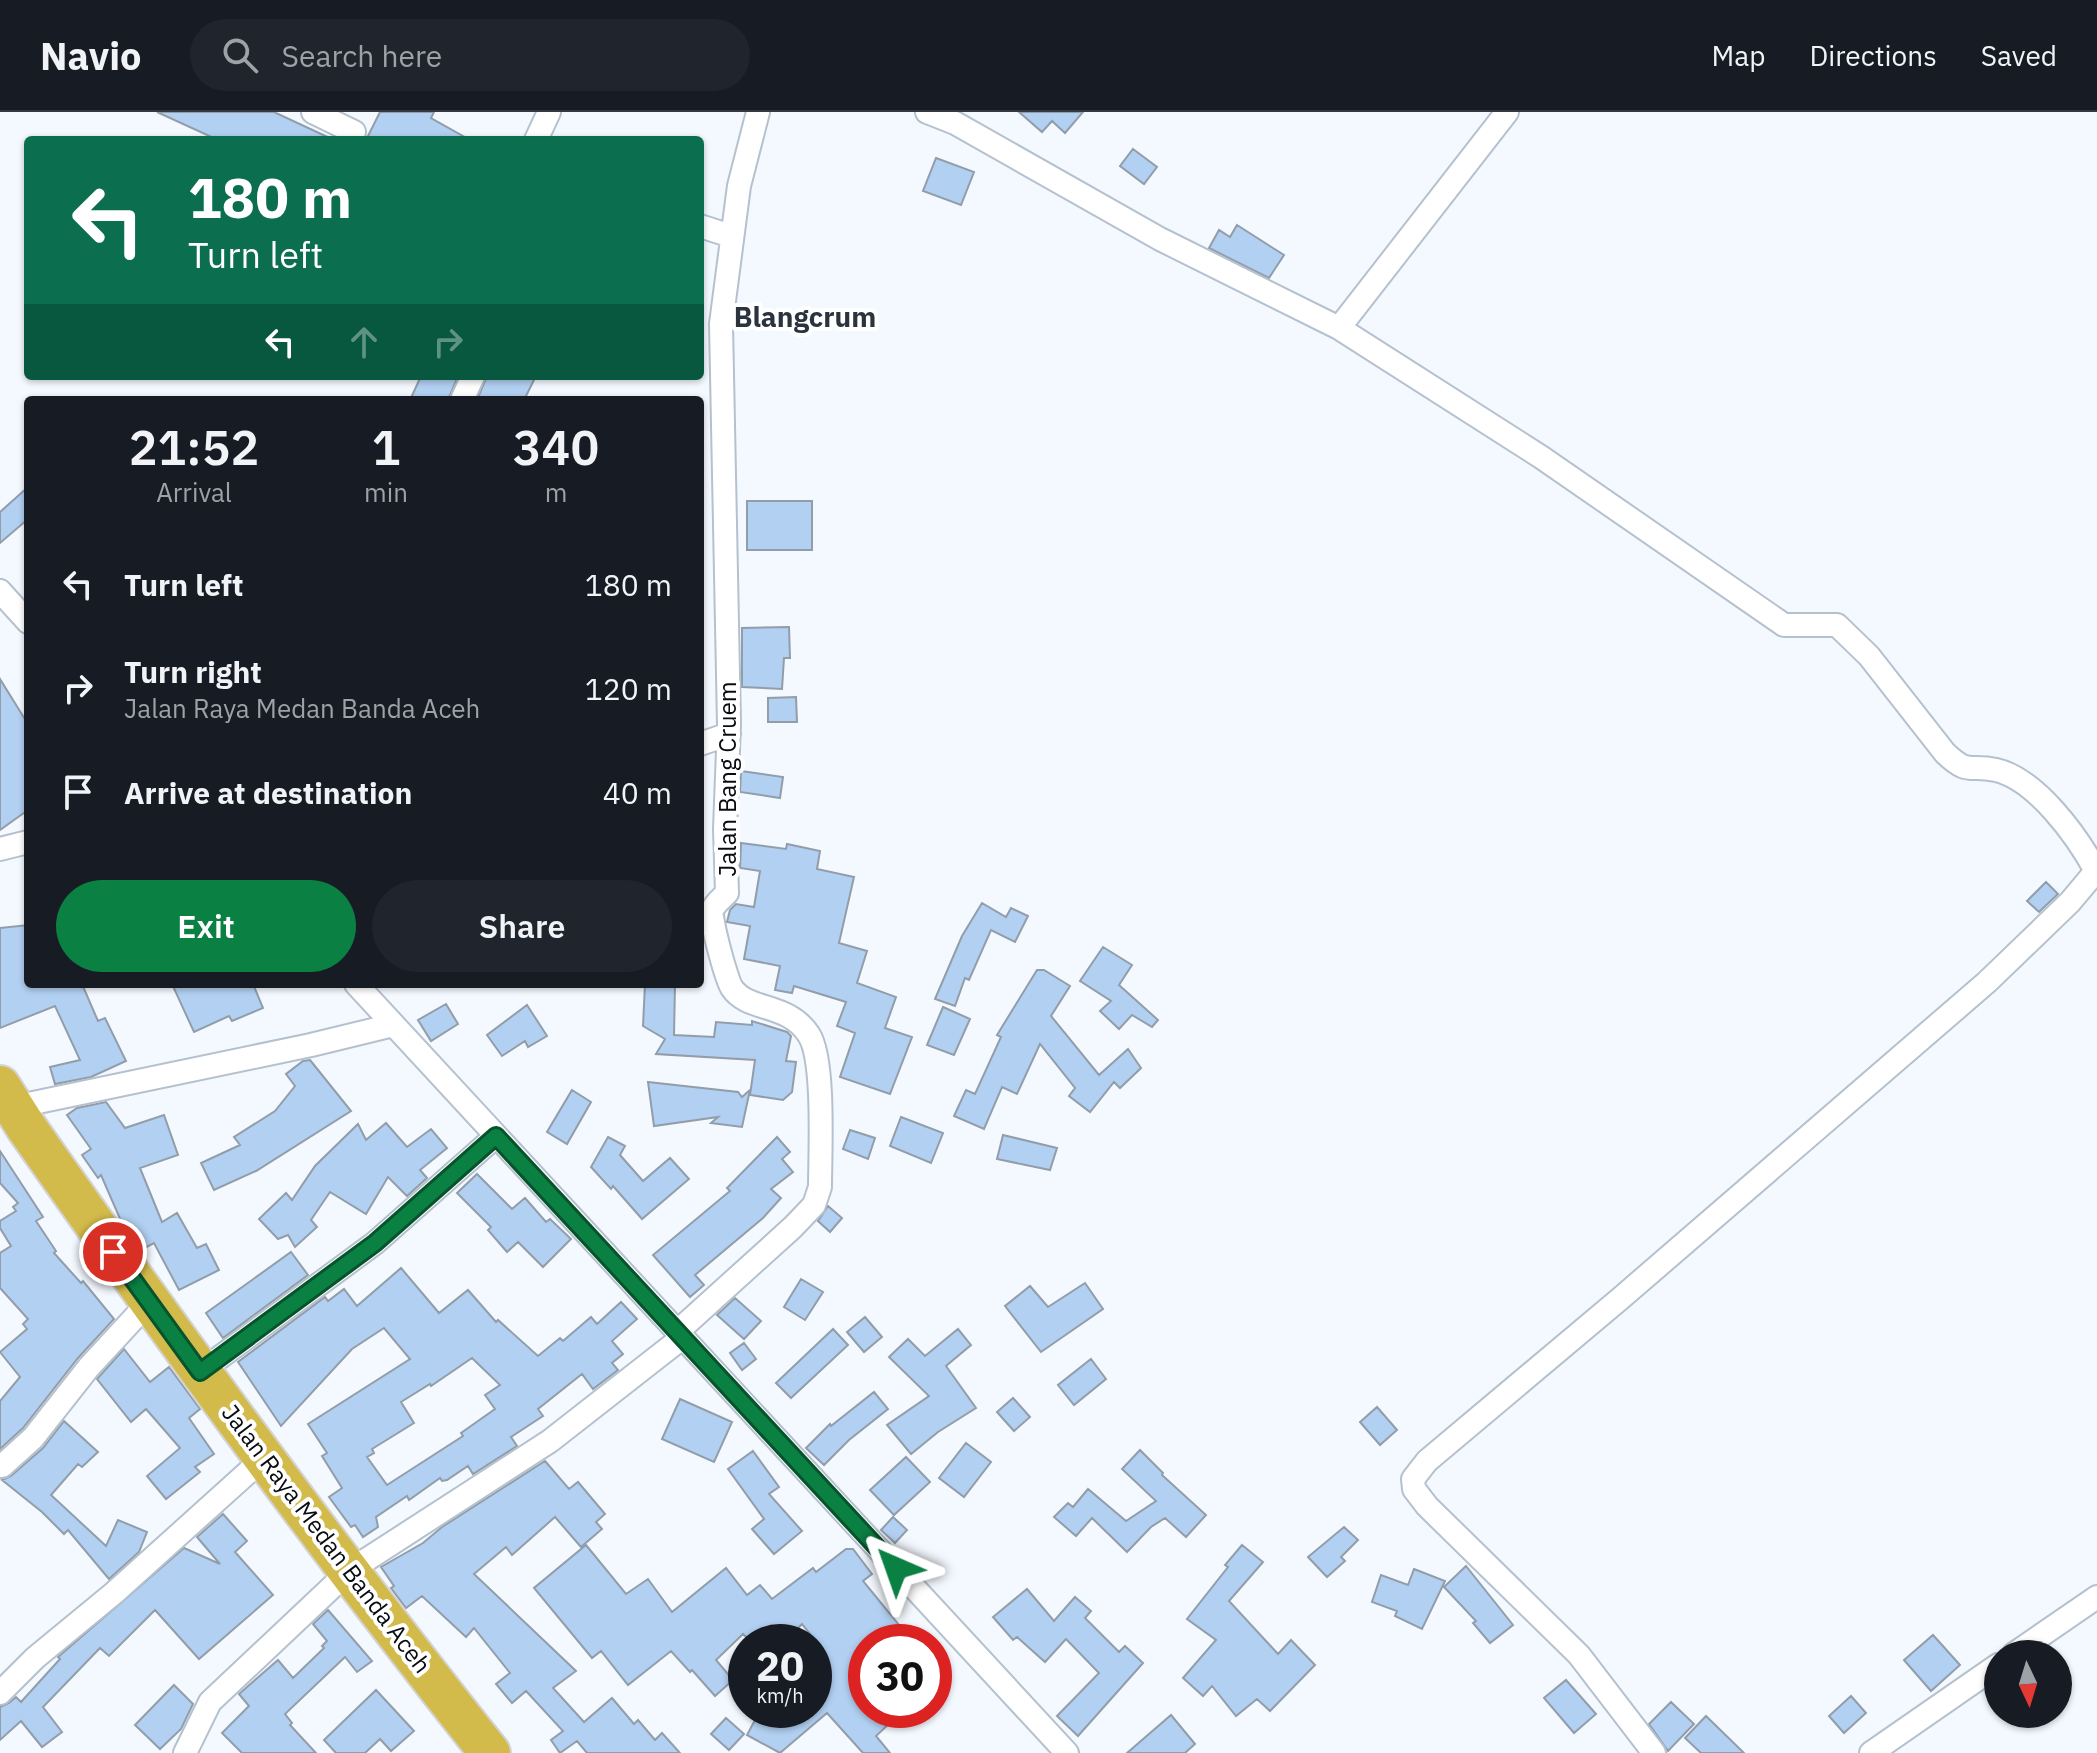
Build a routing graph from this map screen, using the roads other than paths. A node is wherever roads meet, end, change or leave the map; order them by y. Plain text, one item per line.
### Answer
1 (313, 112) edge
2 (549, 112) edge
3 (758, 112) edge
4 (927, 112) edge
5 (1507, 112) edge
6 (355, 128) edge
7 (538, 136) edge
8 (704, 227) edge
9 (731, 236) junction
10 (1339, 328) junction
11 (0, 591) edge
12 (24, 618) edge
13 (729, 734) junction
14 (704, 743) edge
15 (24, 843) edge
16 (0, 849) edge
17 (2096, 870) edge
18 (360, 988) edge
19 (393, 1025) junction
20 (7, 1097) edge
21 (496, 1136) junction
22 (149, 1302) junction
23 (680, 1335) junction
24 (200, 1372) junction
25 (265, 1457) junction
26 (2, 1466) dead end
27 (349, 1571) junction
28 (2097, 1597) edge
29 (2034, 1640) edge
30 (1984, 1675) edge
31 (0, 1693) edge
32 (185, 1753) edge
33 (490, 1753) edge
34 (1067, 1753) edge
35 (1654, 1753) edge
36 (1871, 1753) edge

1 - 6 street
2 - 7 street
3 - 9 street, Jalan Bang Cruem
4 - 10 street
5 - 10 street
8 - 9 street
9 - 13 street, Jalan Bang Cruem
10 - 17 street
11 - 12 street
13 - 14 street
13 - 23 street, Jalan Bang Cruem
15 - 16 street
17 - 35 street
18 - 19 street
19 - 20 street
19 - 21 street
20 - 22 highway, Jalan Raya Medan Banda Aceh
21 - 23 street
21 - 24 street
22 - 24 highway, Jalan Raya Medan Banda Aceh
22 - 26 street
23 - 27 street, Jalan Bang Cruem
23 - 34 street
24 - 25 highway, Jalan Raya Medan Banda Aceh
25 - 27 highway, Jalan Raya Medan Banda Aceh
25 - 31 street
27 - 32 street, Jalan Bang Cruem
27 - 33 highway, Jalan Raya Medan Banda Aceh
28 - 29 street
30 - 36 street

